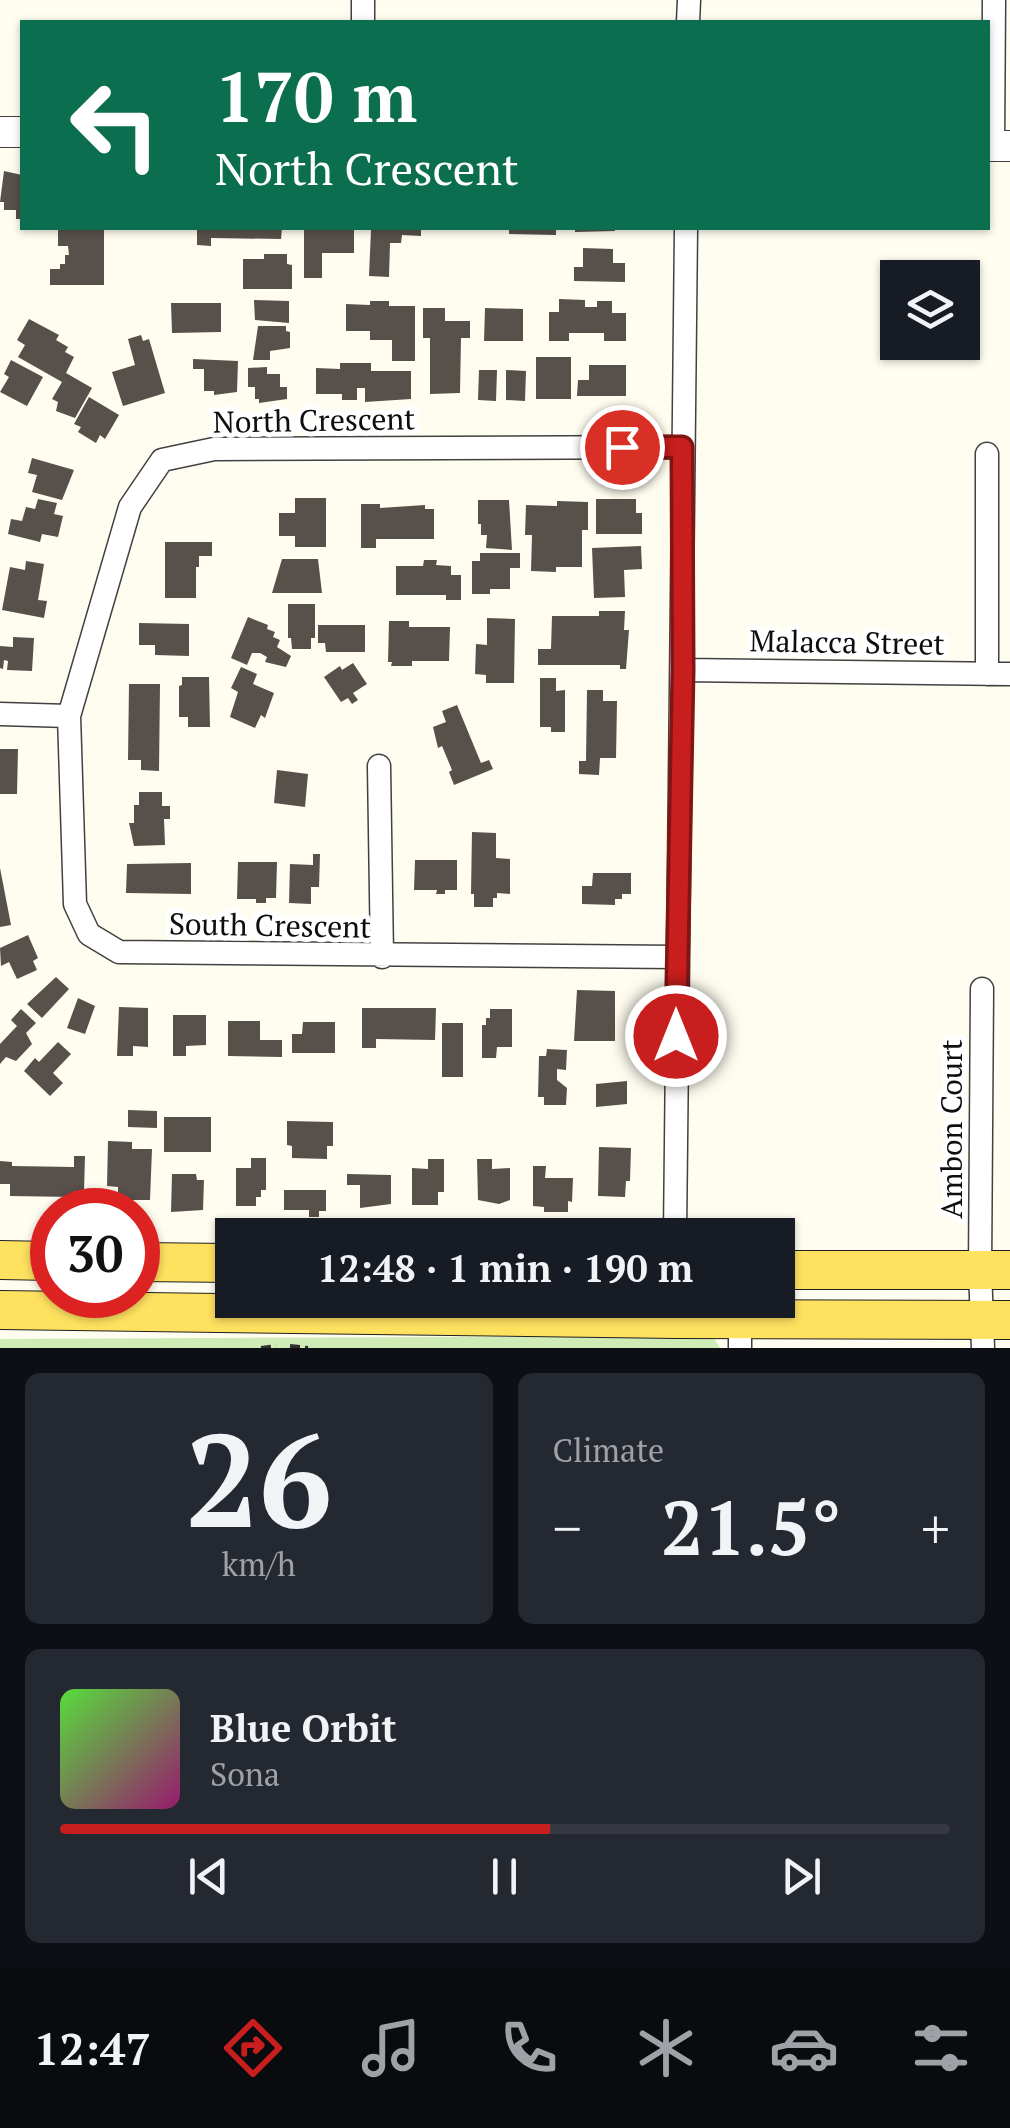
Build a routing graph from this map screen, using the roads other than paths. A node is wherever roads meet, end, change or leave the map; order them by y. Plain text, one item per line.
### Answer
1 (994, 0) edge
2 (997, 146) edge
3 (686, 230) edge
4 (682, 447) junction
5 (986, 454) dead end
6 (683, 670) junction
7 (999, 674) edge
8 (0, 714) edge
9 (69, 716) junction
10 (379, 766) dead end
11 (382, 956) junction
12 (677, 957) junction
13 (982, 989) dead end
14 (676, 1218) edge
15 (0, 1260) edge
16 (30, 1260) edge
17 (160, 1262) edge
18 (215, 1263) edge
19 (795, 1270) edge
20 (995, 1270) edge
21 (0, 1310) edge
22 (215, 1310) edge
23 (740, 1322) edge
24 (992, 1330) edge

1 - 2 street
3 - 4 street
4 - 6 street
4 - 9 street, North Crescent
5 - 7 street
6 - 7 street, Malacca Street
6 - 12 street
8 - 9 street
9 - 11 street, South Crescent
10 - 11 street
11 - 12 street, South Crescent
12 - 14 street
13 - 20 street, Ambon Court
15 - 16 main road
17 - 18 main road
19 - 20 main road
20 - 24 street, Ambon Court
21 - 22 main road
23 - 24 main road

